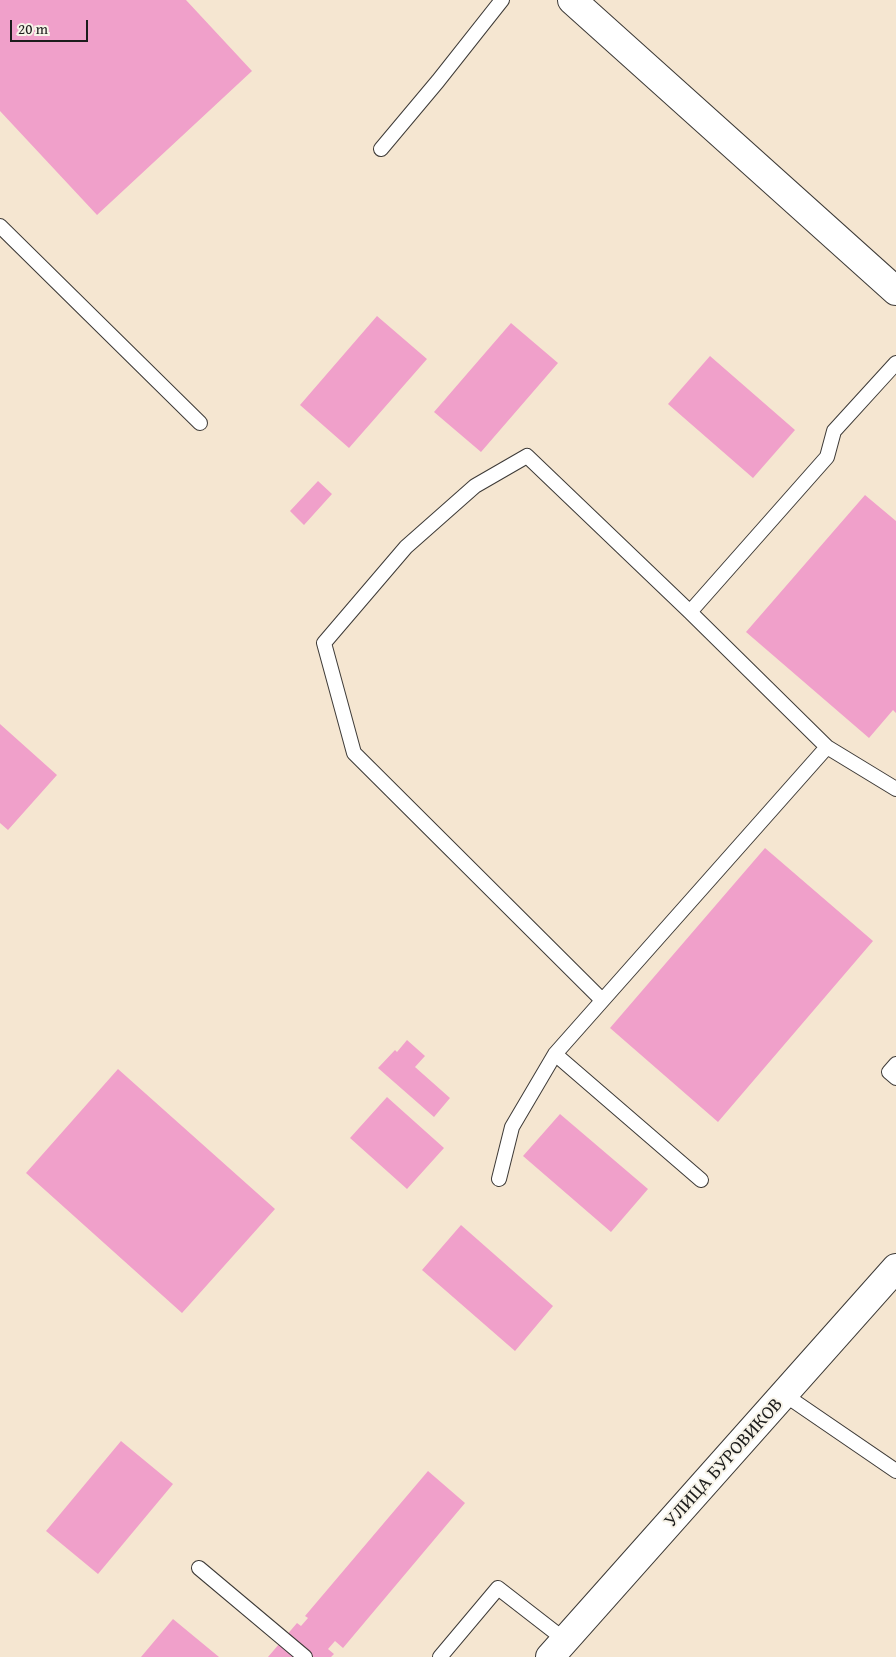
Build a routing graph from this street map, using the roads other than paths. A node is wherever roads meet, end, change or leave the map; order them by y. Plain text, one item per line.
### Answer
1 (502, 0) edge
2 (572, 0) edge
3 (380, 149) dead end
4 (0, 226) edge
5 (896, 291) edge
6 (896, 363) edge
7 (200, 423) dead end
8 (690, 612) junction
9 (827, 748) junction
10 (896, 789) edge
11 (602, 1000) junction
12 (555, 1054) junction
13 (896, 1064) edge
14 (896, 1078) edge
15 (499, 1180) dead end
16 (701, 1180) dead end
17 (896, 1268) edge
18 (785, 1394) junction
19 (896, 1471) edge
20 (199, 1568) dead end
21 (558, 1648) edge
22 (305, 1657) edge
23 (440, 1657) edge

1 - 3 lane
2 - 5 street
4 - 7 lane
6 - 8 lane
8 - 9 lane
8 - 11 lane
9 - 10 lane
9 - 11 lane
11 - 12 lane
12 - 15 lane
12 - 16 lane
13 - 14 lane
17 - 18 street, УЛИЦА БУРОВИКОВ
18 - 19 lane
18 - 21 street, УЛИЦА БУРОВИКОВ
20 - 22 lane
21 - 23 lane

